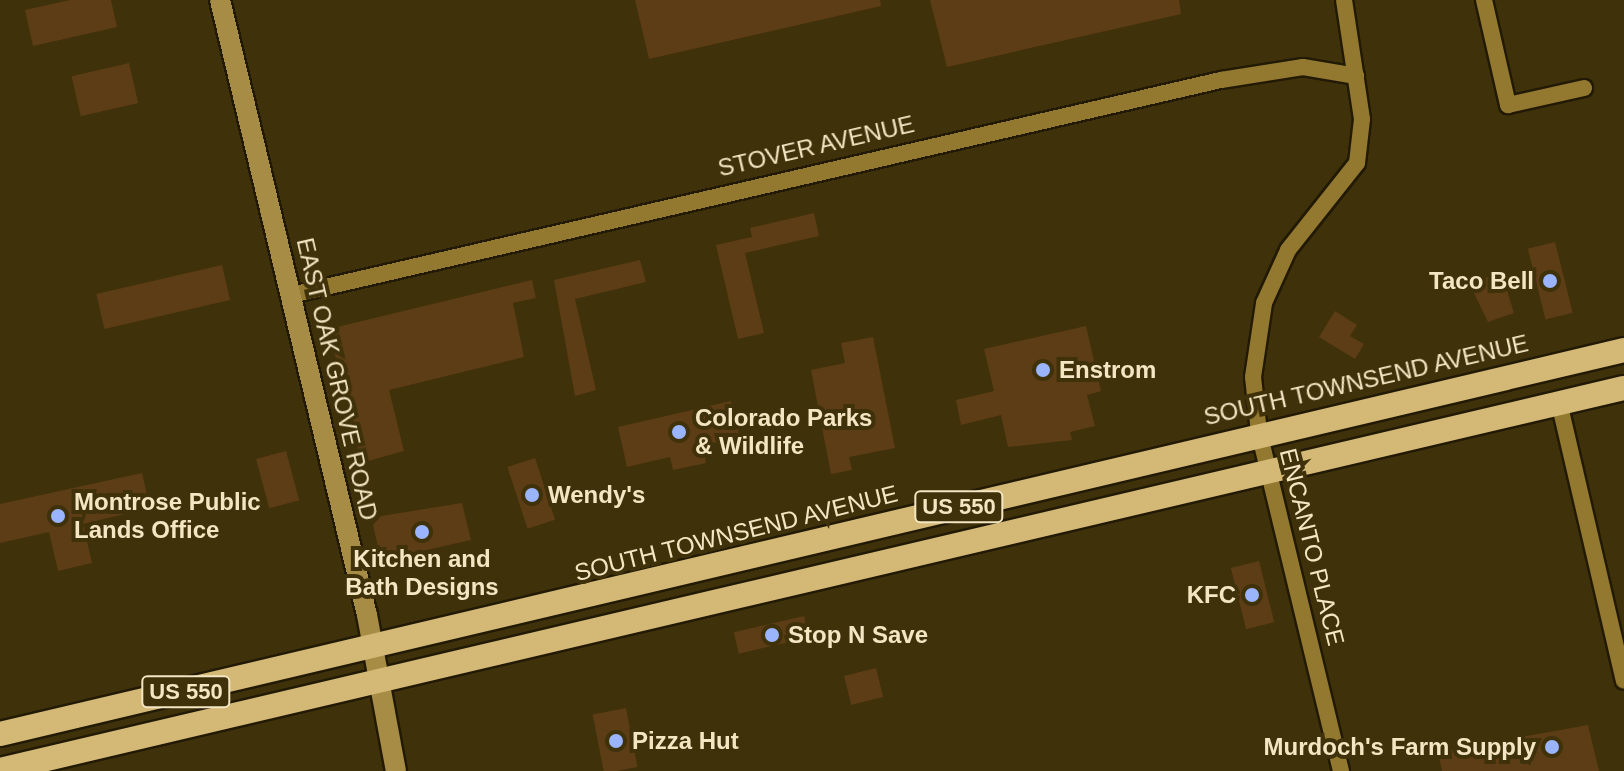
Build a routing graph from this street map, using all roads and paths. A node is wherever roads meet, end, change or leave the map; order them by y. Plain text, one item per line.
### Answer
1 (220, 0) edge
2 (1344, 0) edge
3 (1484, 0) edge
4 (1356, 76) junction
5 (1584, 88) dead end
6 (291, 295) junction
7 (1624, 350) edge
8 (1624, 388) edge
9 (1559, 402) junction
10 (1259, 433) junction
11 (1269, 473) junction
12 (372, 649) junction
13 (378, 681) junction
14 (1624, 681) edge
15 (0, 734) edge
16 (0, 770) edge
17 (396, 771) edge
18 (1341, 771) edge

1 - 6 street, EAST OAK GROVE ROAD
2 - 4 street, ENCANTO PLACE
3 - 5 street
4 - 6 street, STOVER AVENUE
4 - 10 street, ENCANTO PLACE
6 - 12 street, EAST OAK GROVE ROAD
7 - 10 highway, SOUTH TOWNSEND AVENUE / US 550
8 - 9 highway, US 550
9 - 11 highway, US 550
9 - 14 street
10 - 11 street, ENCANTO PLACE
10 - 12 highway, SOUTH TOWNSEND AVENUE / US 550
11 - 13 highway, US 550
11 - 18 street, ENCANTO PLACE
12 - 13 street, EAST OAK GROVE ROAD
12 - 15 highway, SOUTH TOWNSEND AVENUE / US 550
13 - 16 highway, US 550
13 - 17 street, EAST OAK GROVE ROAD

